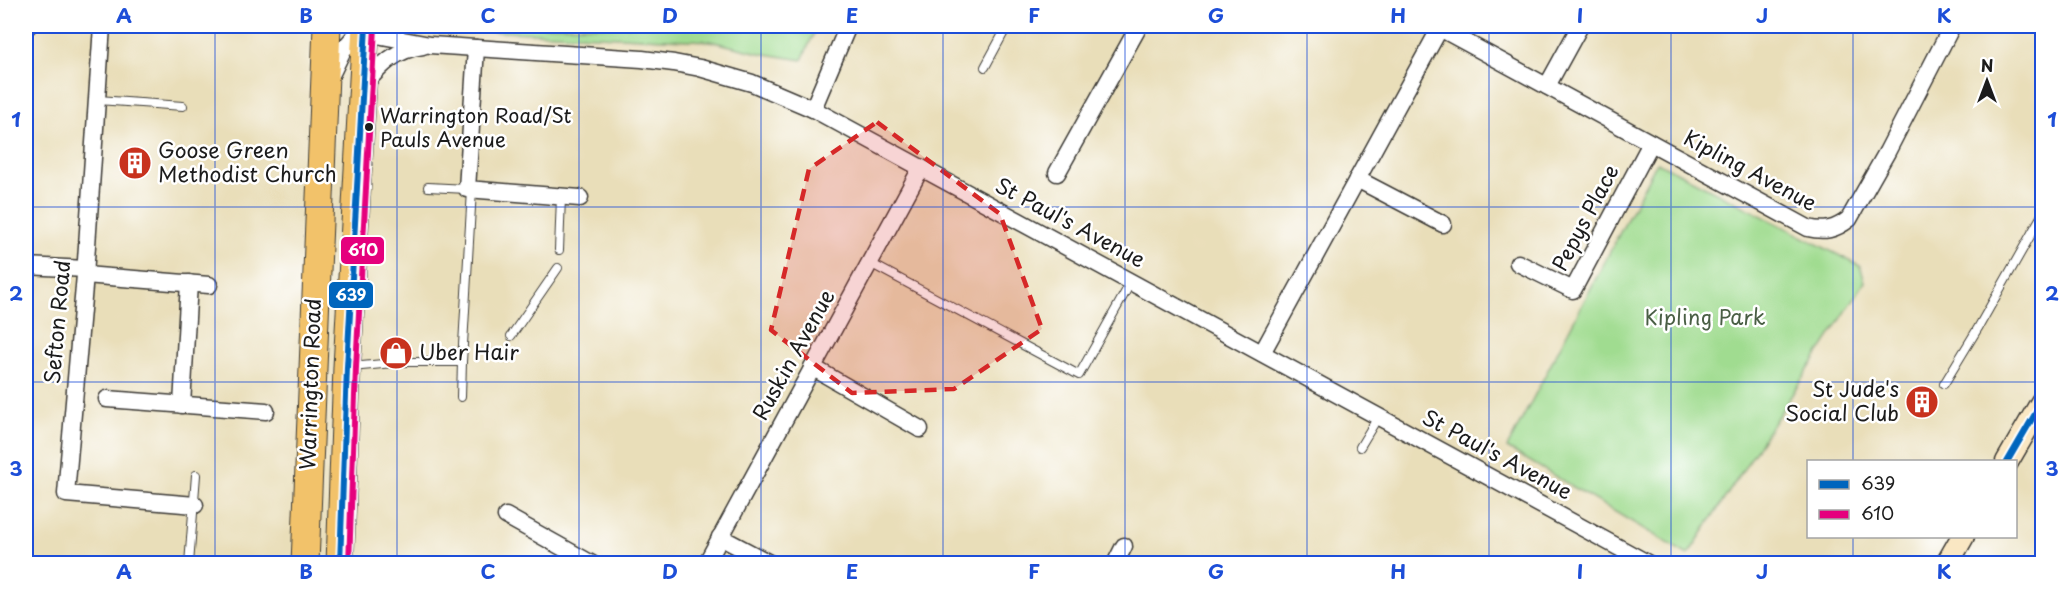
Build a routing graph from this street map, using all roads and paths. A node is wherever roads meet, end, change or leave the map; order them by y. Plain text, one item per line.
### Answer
1 (102, 26) edge
2 (327, 26) edge
3 (848, 26) edge
4 (1005, 26) edge
5 (1138, 26) edge
6 (1580, 26) edge
7 (1952, 26) edge
8 (1438, 27) edge
9 (366, 29) edge
10 (430, 45) junction
11 (476, 48) junction
12 (985, 67) dead end
13 (364, 85) junction
14 (1547, 86) junction
15 (324, 95) junction
16 (98, 100) junction
17 (183, 106) dead end
18 (813, 109) junction
19 (1651, 143) junction
20 (921, 168) junction
21 (1057, 173) dead end
22 (1357, 179) junction
23 (428, 187) dead end
24 (470, 190) junction
25 (561, 197) junction
26 (580, 198) dead end
27 (2043, 215) edge
28 (1443, 224) dead end
29 (559, 250) dead end
30 (870, 263) junction
31 (1518, 263) dead end
32 (26, 266) edge
33 (558, 268) dead end
34 (86, 272) junction
35 (1131, 282) junction
36 (189, 283) junction
37 (209, 285) dead end
38 (512, 336) dead end
39 (1262, 353) junction
40 (462, 362) junction
41 (347, 367) junction
42 (812, 367) junction
43 (1944, 384) dead end
44 (461, 397) dead end
45 (107, 399) dead end
46 (2043, 402) edge
47 (182, 405) junction
48 (266, 411) dead end
49 (1378, 417) junction
50 (920, 429) dead end
51 (1360, 447) dead end
52 (2008, 460) edge
53 (196, 475) dead end
54 (195, 505) junction
55 (506, 516) dead end
56 (720, 537) junction
57 (1962, 538) edge
58 (1124, 546) dead end
59 (1629, 559) edge
60 (189, 564) edge
61 (304, 564) edge
62 (340, 564) edge
63 (592, 564) edge
64 (706, 564) edge
65 (771, 564) edge
66 (1115, 564) edge
67 (1649, 564) edge
68 (1947, 564) edge

1 - 16 street, Sefton Road
2 - 15 highway, Warrington Road
3 - 18 street
4 - 12 lane
5 - 21 street
6 - 14 street
7 - 19 street, Kipling Avenue
8 - 14 street, Kipling Avenue
8 - 22 street
9 - 10 street, St Paul's Avenue
9 - 13 highway, Warrington Road
9 - 15 street
10 - 11 street, St Paul's Avenue
10 - 13 street, St Paul's Avenue
11 - 18 street, St Paul's Avenue
11 - 24 street
13 - 41 highway, Warrington Road
14 - 19 street, Kipling Avenue
15 - 61 highway, Warrington Road
16 - 17 lane
16 - 34 street, Sefton Road
18 - 20 street, St Paul's Avenue
19 - 31 street, Pepys Place
20 - 30 street, Ruskin Avenue
20 - 35 street, St Paul's Avenue
22 - 28 street
22 - 39 street
23 - 24 lane
24 - 25 street
24 - 40 lane
25 - 26 street
25 - 29 lane
27 - 43 lane
30 - 35 lane
30 - 42 street, Ruskin Avenue
32 - 34 street
33 - 38 lane
34 - 36 street
34 - 54 street, Sefton Road
35 - 39 street, St Paul's Avenue
36 - 37 street
36 - 47 street
39 - 49 street, St Paul's Avenue
40 - 41 lane
40 - 44 lane
41 - 62 highway, Warrington Road
42 - 50 street
42 - 56 street, Ruskin Avenue
45 - 47 street
46 - 52 main road
47 - 48 street
49 - 51 lane
49 - 59 street, St Paul's Avenue
53 - 54 lane
54 - 60 lane
55 - 63 street
56 - 64 street, Ruskin Avenue
56 - 65 street
57 - 68 main road
58 - 66 street
59 - 67 street, St Paul's Avenue

